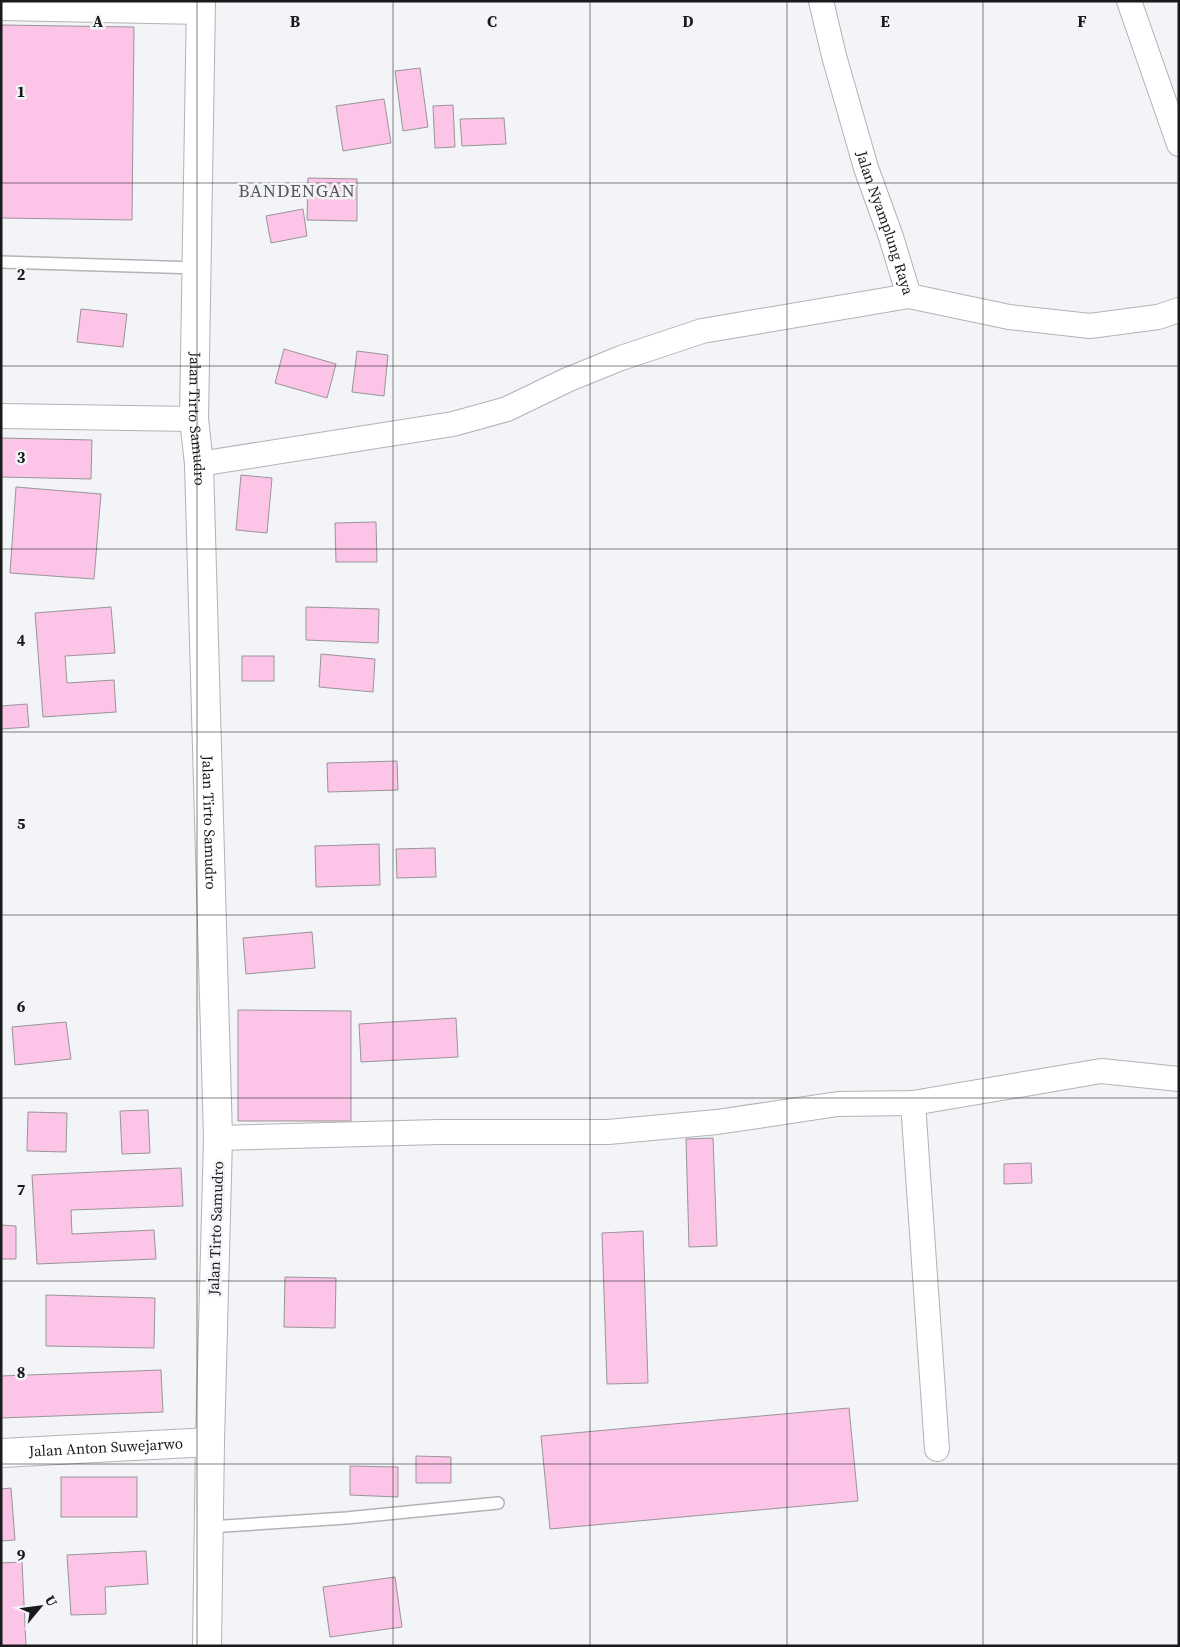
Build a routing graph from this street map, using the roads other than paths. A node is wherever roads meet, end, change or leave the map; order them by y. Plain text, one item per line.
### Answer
1 (820, 1) edge
2 (1129, 1) edge
3 (201, 6) edge
4 (1, 8) edge
5 (1179, 144) edge
6 (1, 262) edge
7 (197, 268) junction
8 (909, 296) junction
9 (1179, 310) edge
10 (1, 416) edge
11 (194, 419) junction
12 (200, 464) junction
13 (1179, 1079) edge
14 (913, 1103) junction
15 (218, 1138) junction
16 (210, 1442) junction
17 (938, 1449) dead end
18 (1, 1453) edge
19 (498, 1503) dead end
20 (209, 1527) junction
21 (208, 1646) edge

1 - 8 street, Jalan Nyamplung Raya
2 - 5 street
3 - 4 street
3 - 7 street, Jalan Tirto Samudro
6 - 7 lane
7 - 11 street, Jalan Tirto Samudro
8 - 9 street, Jalan Nyamplung Raya
8 - 12 street
10 - 11 street
11 - 12 street, Jalan Tirto Samudro
12 - 15 street, Jalan Tirto Samudro
13 - 14 street
14 - 15 street
14 - 17 street
15 - 16 street, Jalan Tirto Samudro
16 - 18 street, Jalan Anton Suwejarwo
16 - 20 street, Jalan Tirto Samudro
19 - 20 lane
20 - 21 street, Jalan Tirto Samudro

